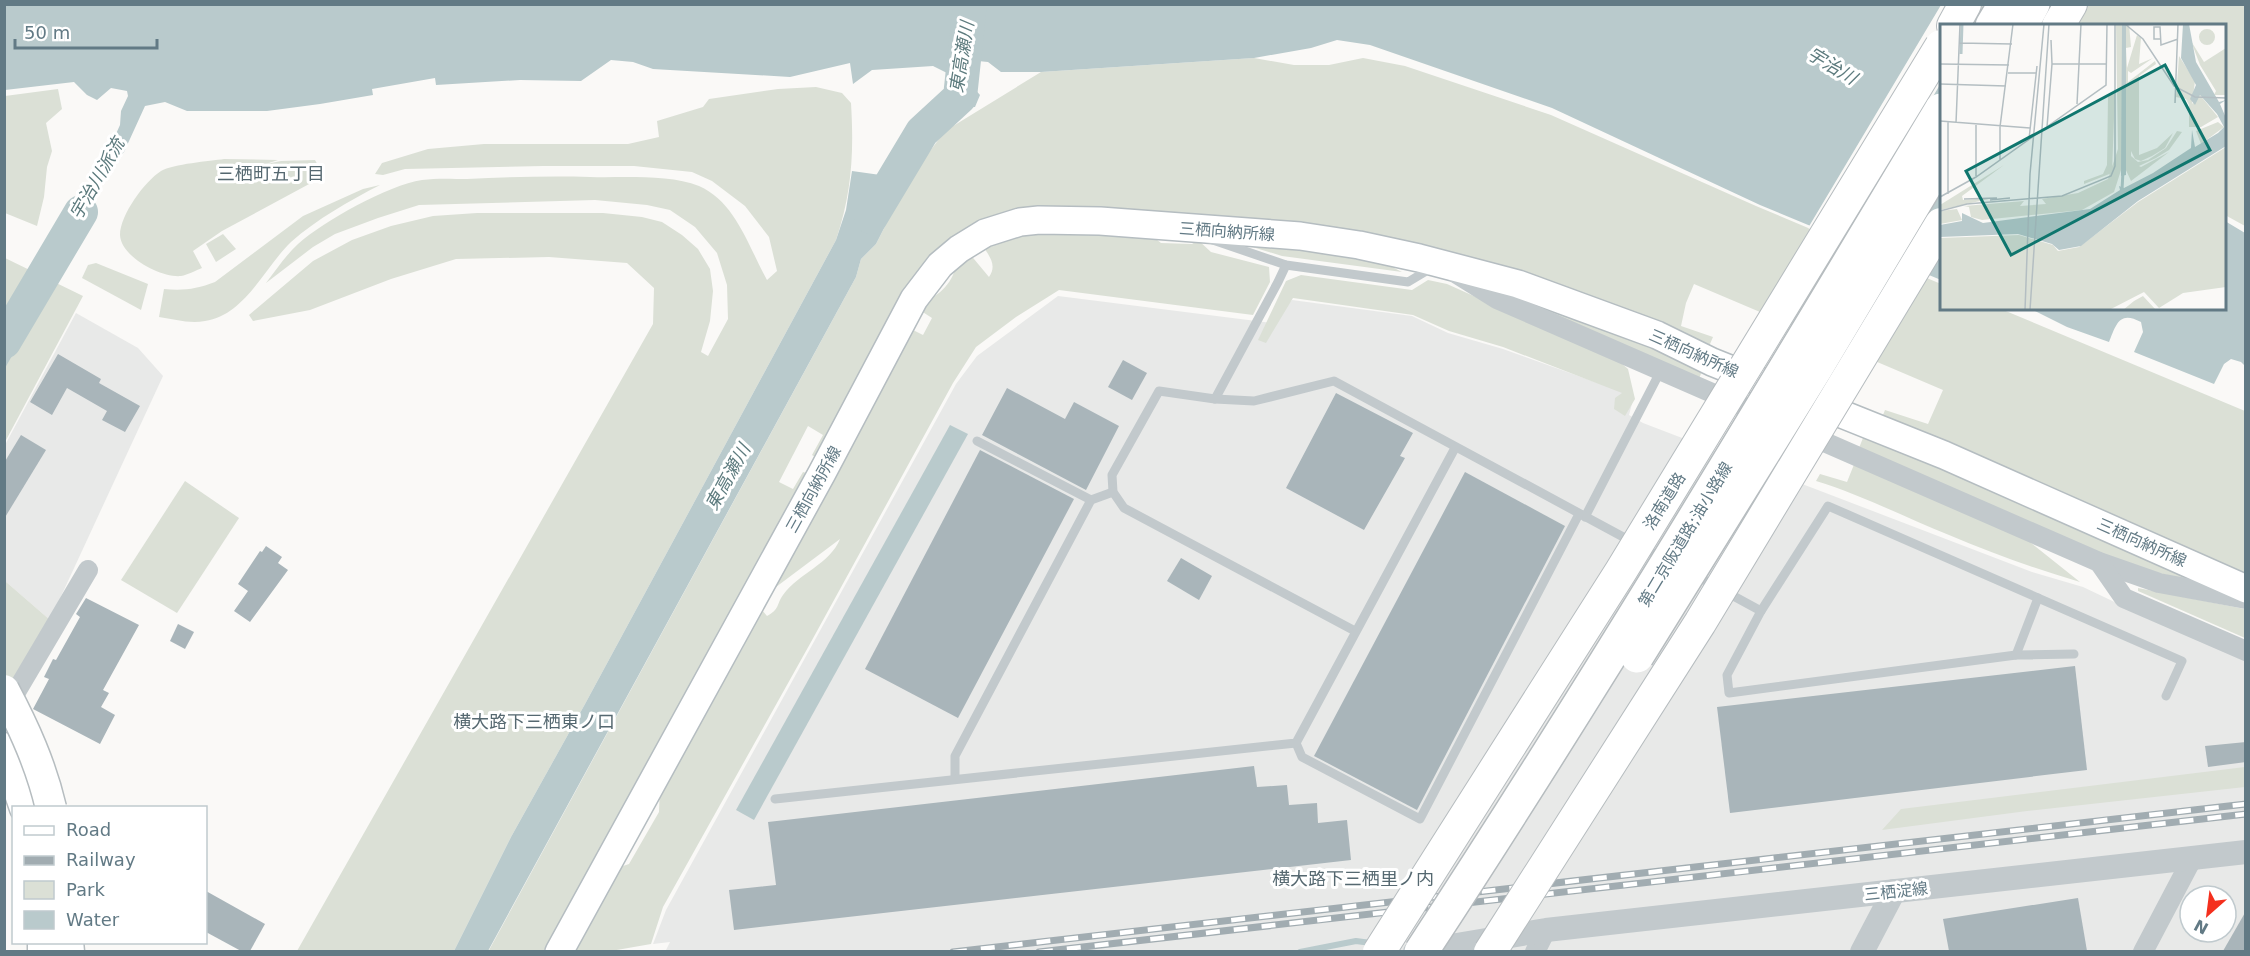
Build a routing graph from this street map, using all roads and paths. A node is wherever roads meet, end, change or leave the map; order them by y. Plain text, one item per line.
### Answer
1 (1965, 4) edge
2 (2005, 4) edge
3 (2033, 4) edge
4 (2071, 4) edge
5 (1954, 24) edge
6 (1993, 24) edge
7 (2022, 24) edge
8 (2059, 24) edge
9 (1940, 47) edge
10 (1940, 112) edge
11 (1940, 161) edge
12 (1940, 226) edge
13 (1177, 227) junction
14 (1439, 263) junction
15 (1286, 265) junction
16 (1660, 372) junction
17 (1215, 399) junction
18 (977, 441) dead end
19 (1455, 448) junction
20 (1113, 492) junction
21 (1091, 500) junction
22 (1582, 515) junction
23 (2099, 562) junction
24 (88, 570) dead end
25 (2246, 588) edge
26 (2038, 598) junction
27 (2246, 599) edge
28 (1761, 611) junction
29 (1355, 631) junction
30 (2246, 651) edge
31 (2074, 654) dead end
32 (2016, 655) junction
33 (4, 690) edge
34 (2166, 696) dead end
35 (4, 711) edge
36 (1296, 742) junction
37 (4, 748) edge
38 (955, 779) junction
39 (775, 799) dead end
40 (25, 806) edge
41 (51, 806) edge
42 (2246, 852) edge
43 (2193, 857) junction
44 (1894, 891) junction
45 (1546, 930) junction
46 (559, 951) edge
47 (1379, 951) edge
48 (1415, 951) edge
49 (1421, 951) edge
50 (1446, 951) edge
51 (1490, 951) edge
52 (1535, 951) edge
53 (1862, 951) edge
54 (2143, 951) edge

1 - 5 highway
2 - 6 highway
3 - 7 highway
4 - 8 highway
9 - 47 highway, 洛南道路, bridge
10 - 49 highway, 第二京阪道路;油小路線, bridge
11 - 50 highway, 第二京阪道路;油小路線, bridge
12 - 51 highway, bridge
13 - 14 main road, 三栖向納所線
13 - 15 lane
13 - 46 main road, 三栖向納所線
14 - 15 lane
14 - 16 street
14 - 25 main road, 三栖向納所線
15 - 17 lane
16 - 22 lane
16 - 23 street
17 - 19 lane
17 - 20 lane
18 - 21 lane
19 - 22 lane
19 - 29 lane
20 - 21 lane
20 - 29 lane
21 - 38 lane
22 - 28 lane
22 - 36 lane
23 - 27 street
23 - 30 street
24 - 35 street
26 - 28 lane
26 - 32 lane
26 - 34 lane
28 - 32 lane
29 - 36 lane
31 - 32 lane
33 - 41 main road, bridge
36 - 38 lane
37 - 40 main road
38 - 39 lane
42 - 43 street, 三栖淀線
43 - 44 street, 三栖淀線
43 - 54 street
44 - 45 street, 三栖淀線
44 - 53 street
45 - 48 street, 三栖淀線
45 - 52 street

